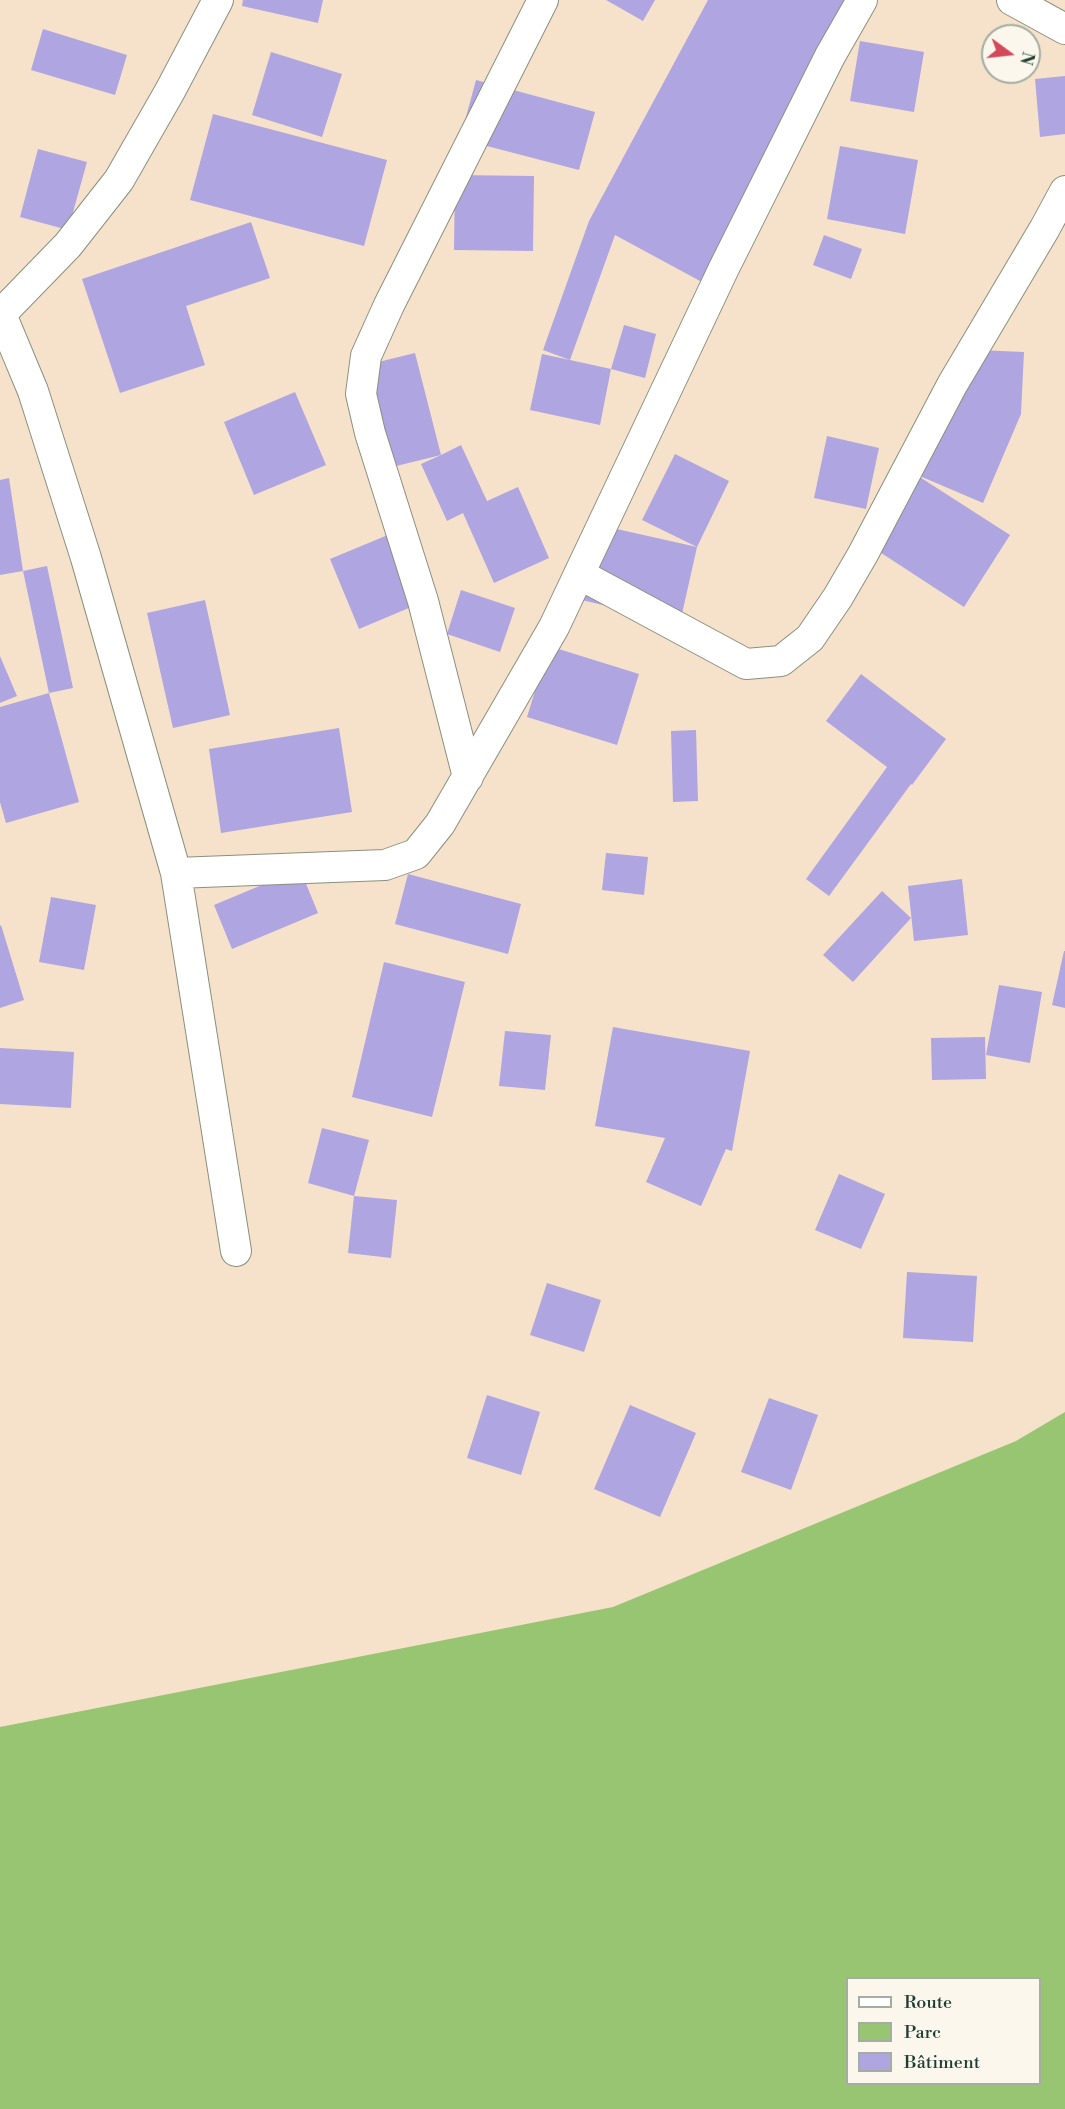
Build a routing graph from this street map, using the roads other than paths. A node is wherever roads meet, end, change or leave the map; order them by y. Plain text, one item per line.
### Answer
1 (218, 0) edge
2 (543, 0) edge
3 (862, 0) edge
4 (1012, 0) edge
5 (1065, 29) edge
6 (1065, 191) edge
7 (1, 313) edge
8 (579, 574) junction
9 (468, 777) junction
10 (176, 873) junction
11 (236, 1251) dead end

1 - 7 street
2 - 9 street
3 - 8 street
4 - 5 street
6 - 8 street
7 - 10 street
8 - 9 street
9 - 10 street
10 - 11 street

